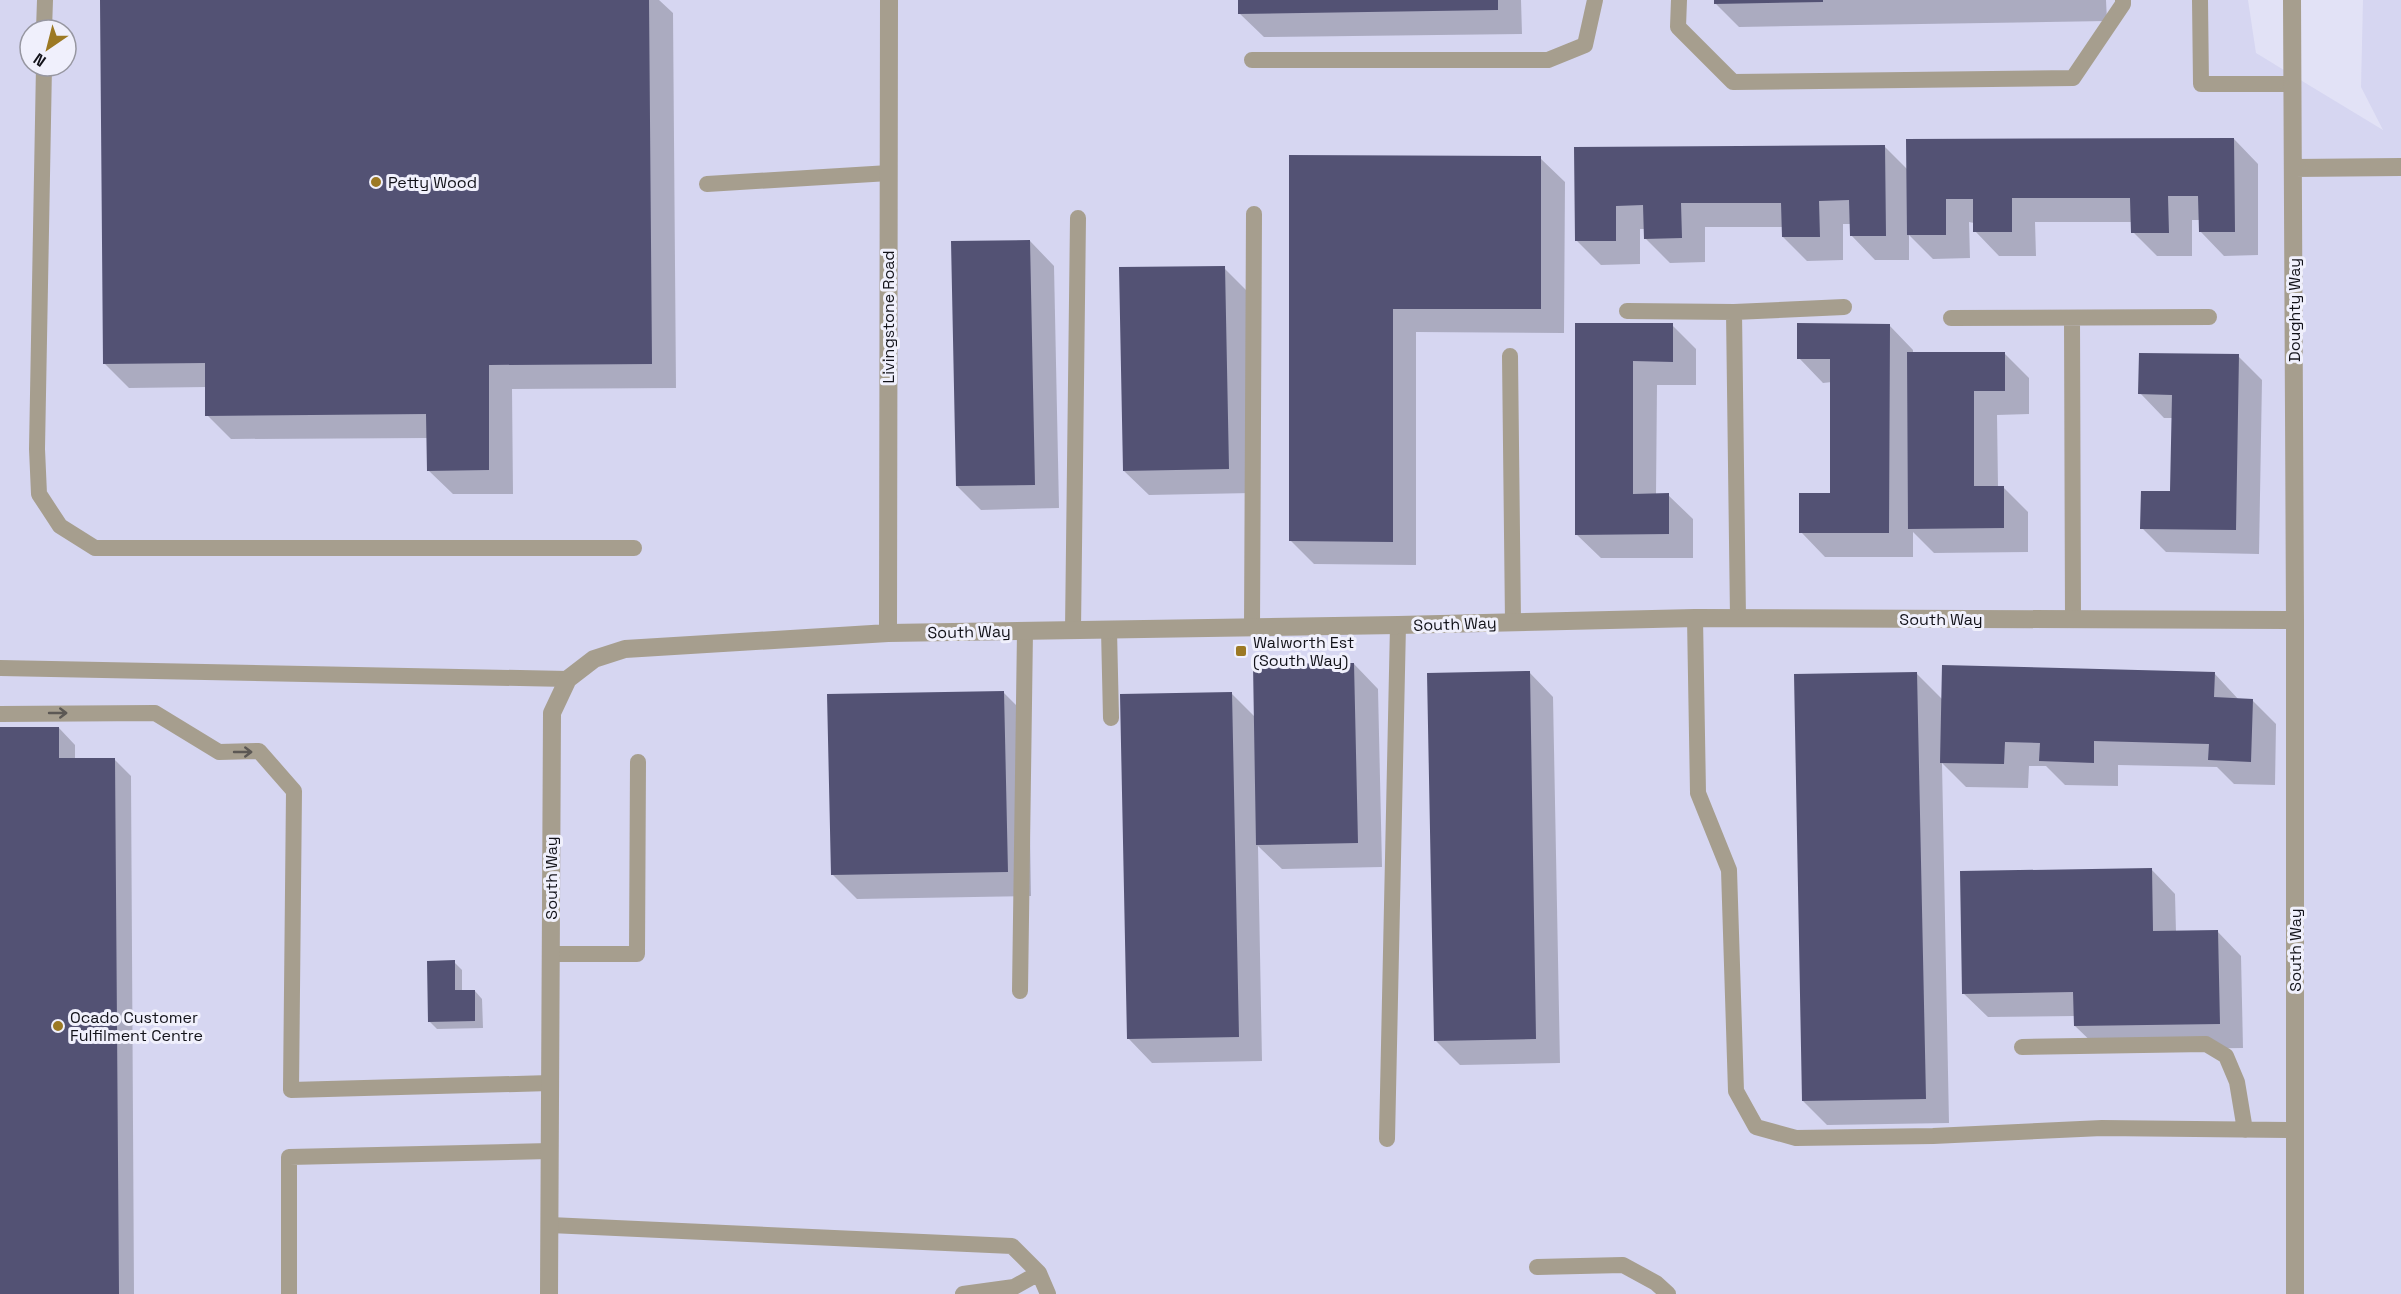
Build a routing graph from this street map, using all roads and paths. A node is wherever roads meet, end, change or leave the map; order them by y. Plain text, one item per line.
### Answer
1 (45, 0) edge
2 (889, 0) edge
3 (1595, 0) edge
4 (1679, 0) edge
5 (2123, 0) edge
6 (2200, 0) edge
7 (2292, 0) edge
8 (44, 18) edge
9 (1252, 60) dead end
10 (44, 78) edge
11 (2293, 84) junction
12 (2401, 167) edge
13 (2294, 168) junction
14 (889, 173) junction
15 (707, 184) dead end
16 (1254, 214) dead end
17 (1078, 218) dead end
18 (1844, 308) dead end
19 (1627, 311) dead end
20 (1734, 312) junction
21 (2209, 317) dead end
22 (1951, 318) dead end
23 (2072, 318) junction
24 (1510, 356) dead end
25 (634, 548) dead end
26 (1695, 618) junction
27 (1738, 618) junction
28 (2073, 620) junction
29 (2295, 620) junction
30 (1513, 622) junction
31 (1398, 625) junction
32 (1252, 627) junction
33 (1073, 630) junction
34 (1108, 630) junction
35 (1025, 631) junction
36 (888, 633) junction
37 (0, 668) edge
38 (568, 679) junction
39 (0, 714) edge
40 (1110, 718) dead end
41 (638, 762) dead end
42 (551, 954) junction
43 (1020, 991) dead end
44 (2022, 1047) dead end
45 (550, 1083) junction
46 (2244, 1130) junction
47 (2295, 1130) junction
48 (1387, 1139) dead end
49 (550, 1151) junction
50 (550, 1226) junction
51 (1537, 1267) dead end
52 (1039, 1273) junction
53 (289, 1294) edge
54 (549, 1294) edge
55 (963, 1294) edge
56 (1048, 1294) edge
57 (1668, 1294) edge
58 (2295, 1294) edge

1 - 8 lane
2 - 14 street, Livingstone Road
3 - 9 lane
4 - 5 lane
6 - 11 lane
7 - 11 street, Doughty Way
10 - 25 lane
11 - 13 street, Doughty Way
12 - 13 street
13 - 29 street, Doughty Way
14 - 15 lane
14 - 36 street, Livingstone Road
16 - 32 lane
17 - 33 lane
18 - 20 lane
19 - 20 lane
20 - 27 lane
21 - 23 lane
22 - 23 lane
23 - 28 lane
24 - 30 lane
26 - 27 street, South Way
26 - 30 street, South Way
26 - 46 lane
27 - 28 street, South Way
28 - 29 street, South Way
29 - 47 street, South Way
30 - 31 street, South Way
31 - 32 street, South Way
31 - 48 lane
32 - 34 street, South Way
33 - 34 street, South Way
33 - 35 street, South Way
34 - 40 lane
35 - 36 street, South Way
35 - 43 lane
36 - 38 street, South Way
37 - 38 lane
38 - 42 street, South Way
39 -> 45 lane
41 - 42 lane
42 - 45 street, South Way
44 - 46 lane
45 - 49 street, South Way
46 - 47 lane
47 - 58 street, South Way
49 - 50 street, South Way
49 - 53 lane
50 - 52 lane
50 - 54 street, South Way
51 - 57 lane
52 - 55 lane
52 - 56 lane

